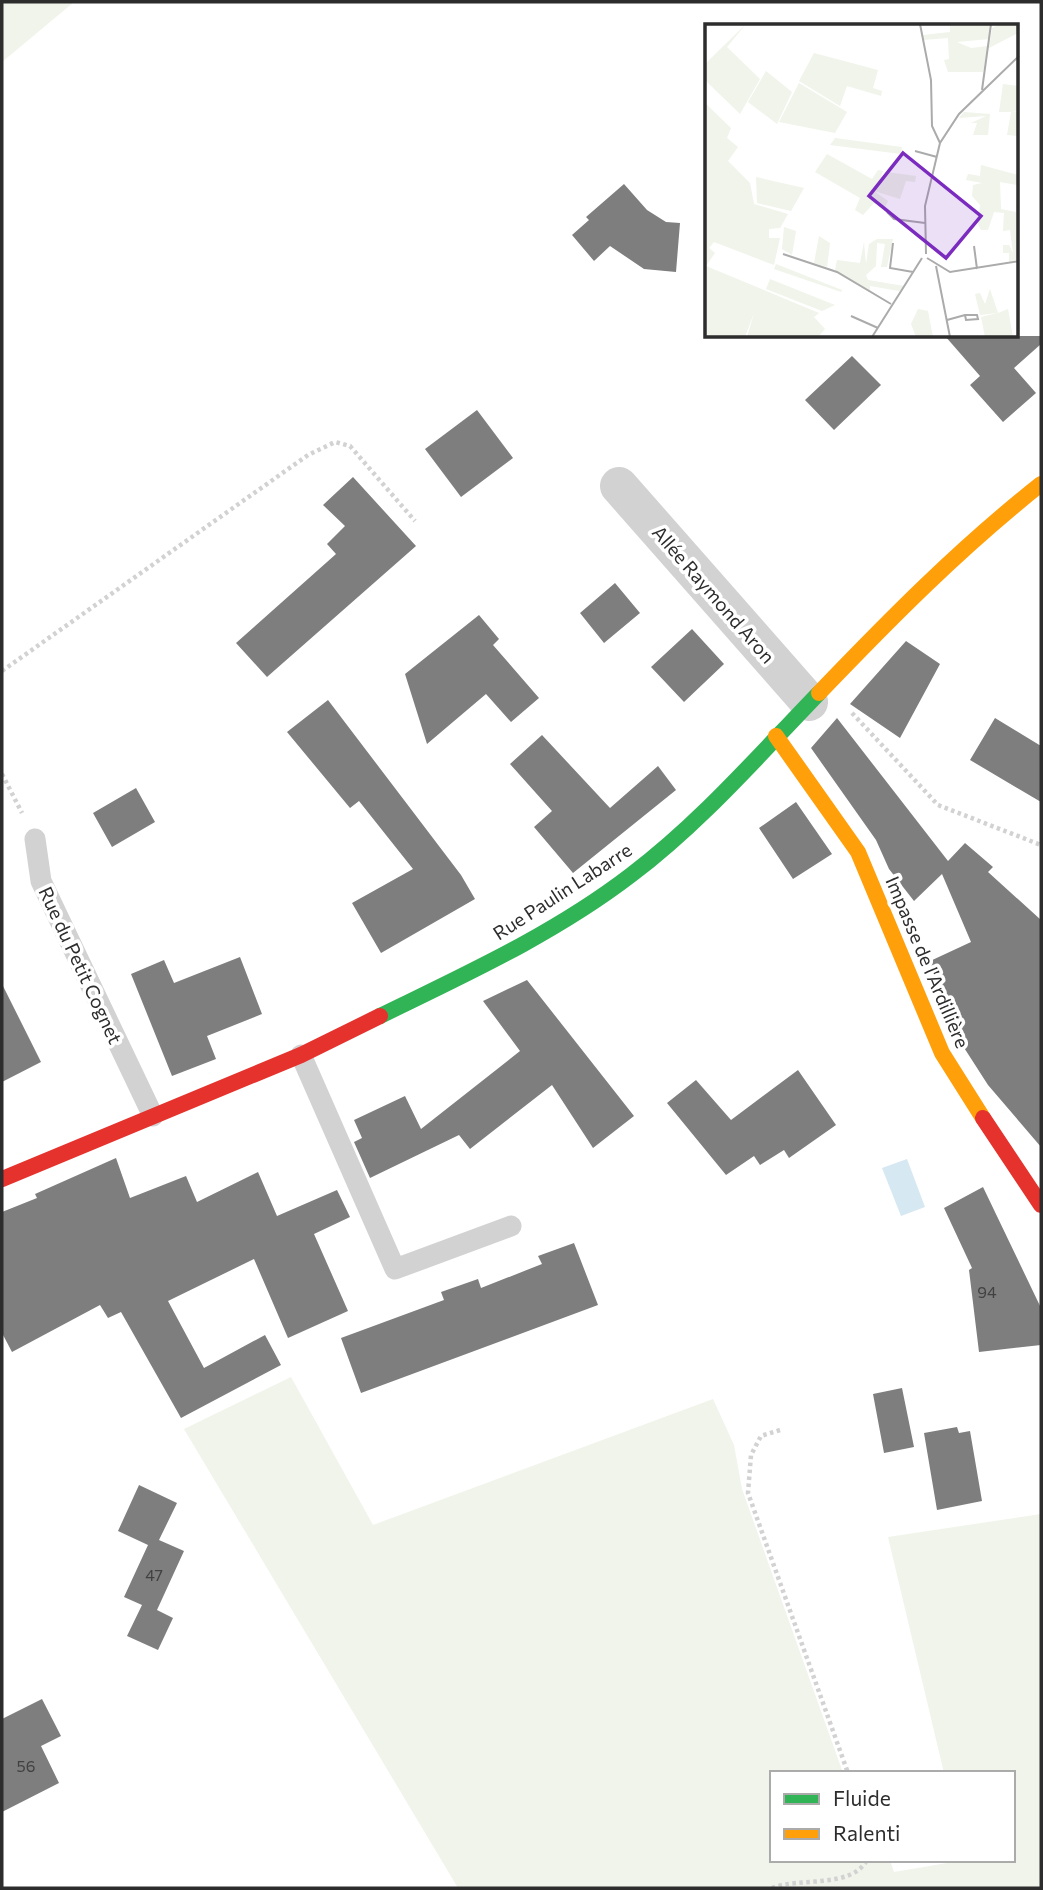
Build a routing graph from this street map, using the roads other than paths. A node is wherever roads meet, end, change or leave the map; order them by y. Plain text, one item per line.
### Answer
1 (1041, 484) edge
2 (619, 486) dead end
3 (817, 694) junction
4 (776, 736) junction
5 (34, 839) road end
6 (301, 1055) junction
7 (153, 1115) junction
8 (2, 1179) edge
9 (1041, 1205) edge
10 (511, 1226) dead end

1 - 3 street, Rue Paulin Labarre
2 - 3 street, Allée Raymond Aron
3 - 4 street, Rue Paulin Labarre
4 - 6 street, Rue Paulin Labarre
4 - 9 street, Impasse de l'Ardillière
5 - 7 lane, Rue du Petit Cognet
6 - 7 street, Rue Paulin Labarre
6 - 10 lane
7 - 8 street, Rue Paulin Labarre

